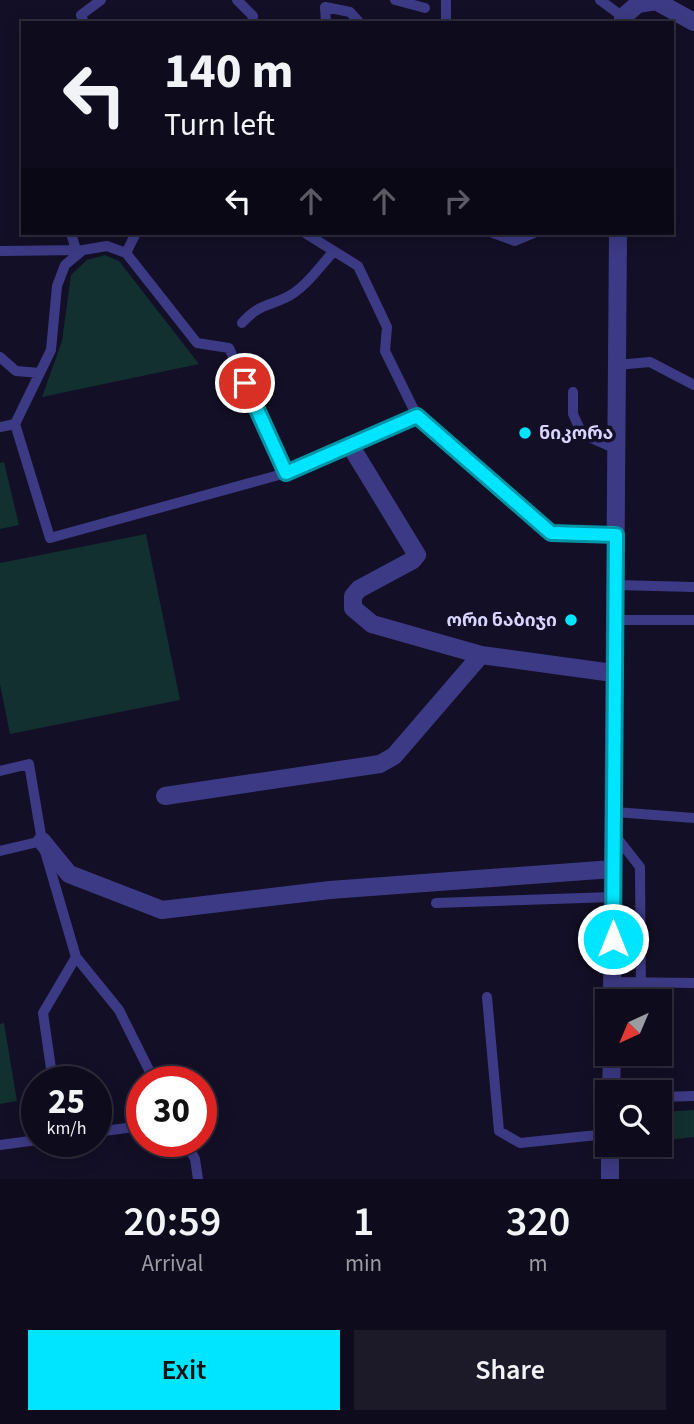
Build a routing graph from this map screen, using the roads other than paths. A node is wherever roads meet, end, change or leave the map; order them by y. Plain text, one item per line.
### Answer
1 (102, 0) edge
2 (237, 0) edge
3 (395, 0) edge
4 (446, 0) edge
5 (600, 0) edge
6 (656, 0) edge
7 (323, 3) edge
8 (425, 8) dead end
9 (623, 20) edge
10 (83, 21) edge
11 (252, 21) edge
12 (326, 21) edge
13 (358, 21) edge
14 (446, 21) edge
15 (694, 22) edge
16 (72, 235) edge
17 (134, 235) edge
18 (308, 235) edge
19 (498, 235) edge
20 (529, 235) edge
21 (618, 235) edge
22 (80, 250) junction
23 (0, 251) edge
24 (334, 251) junction
25 (126, 253) junction
26 (242, 323) dead end
27 (0, 357) edge
28 (617, 365) junction
29 (40, 373) junction
30 (694, 385) edge
31 (573, 392) dead end
32 (417, 416) junction
33 (15, 424) junction
34 (0, 427) edge
35 (350, 445) junction
36 (616, 449) junction
37 (286, 473) junction
38 (616, 535) junction
39 (615, 585) junction
40 (694, 587) edge
41 (615, 620) junction
42 (694, 620) edge
43 (481, 655) junction
44 (613, 673) junction
45 (0, 771) edge
46 (165, 796) dead end
47 (615, 812) junction
48 (694, 818) edge
49 (614, 834) junction
50 (42, 841) junction
51 (0, 851) edge
52 (613, 869) junction
53 (613, 897) junction
54 (436, 903) dead end
55 (76, 957) junction
56 (613, 982) junction
57 (641, 983) junction
58 (694, 983) edge
59 (613, 989) edge
60 (641, 989) edge
61 (487, 997) dead end
62 (51, 1066) edge
63 (147, 1066) edge
64 (694, 1096) edge
65 (672, 1097) edge
66 (595, 1134) edge
67 (21, 1142) edge
68 (0, 1145) edge
69 (194, 1157) edge
70 (610, 1157) edge
71 (198, 1179) edge
72 (610, 1179) edge

1 - 10 lane
2 - 11 lane
3 - 8 lane
4 - 14 lane
5 - 9 lane
6 - 9 street
6 - 15 street
7 - 12 lane
7 - 13 lane
16 - 22 lane
17 - 25 lane
18 - 24 lane
19 - 20 lane
21 - 28 street
22 - 23 lane
22 - 25 lane
22 - 29 lane
24 - 26 lane
24 - 32 lane
25 - 37 lane
27 - 29 lane
28 - 30 lane
28 - 36 street
29 - 33 lane
31 - 36 lane
32 - 35 lane
32 - 38 lane
33 - 34 lane
33 - 37 lane
35 - 37 lane
35 - 43 street
36 - 38 street
38 - 39 street
39 - 40 lane
39 - 41 street
41 - 42 lane
41 - 44 street
43 - 44 street
43 - 46 street
44 - 47 street
45 - 50 lane
47 - 48 lane
47 - 49 street
49 - 52 street
49 - 57 lane
50 - 51 lane
50 - 52 street
50 - 55 lane
52 - 53 street
53 - 54 lane
53 - 56 street
55 - 62 lane
55 - 63 lane
56 - 57 lane
56 - 59 street
57 - 58 lane
57 - 60 lane
61 - 66 lane
64 - 65 lane
67 - 68 lane
69 - 71 lane
70 - 72 street

